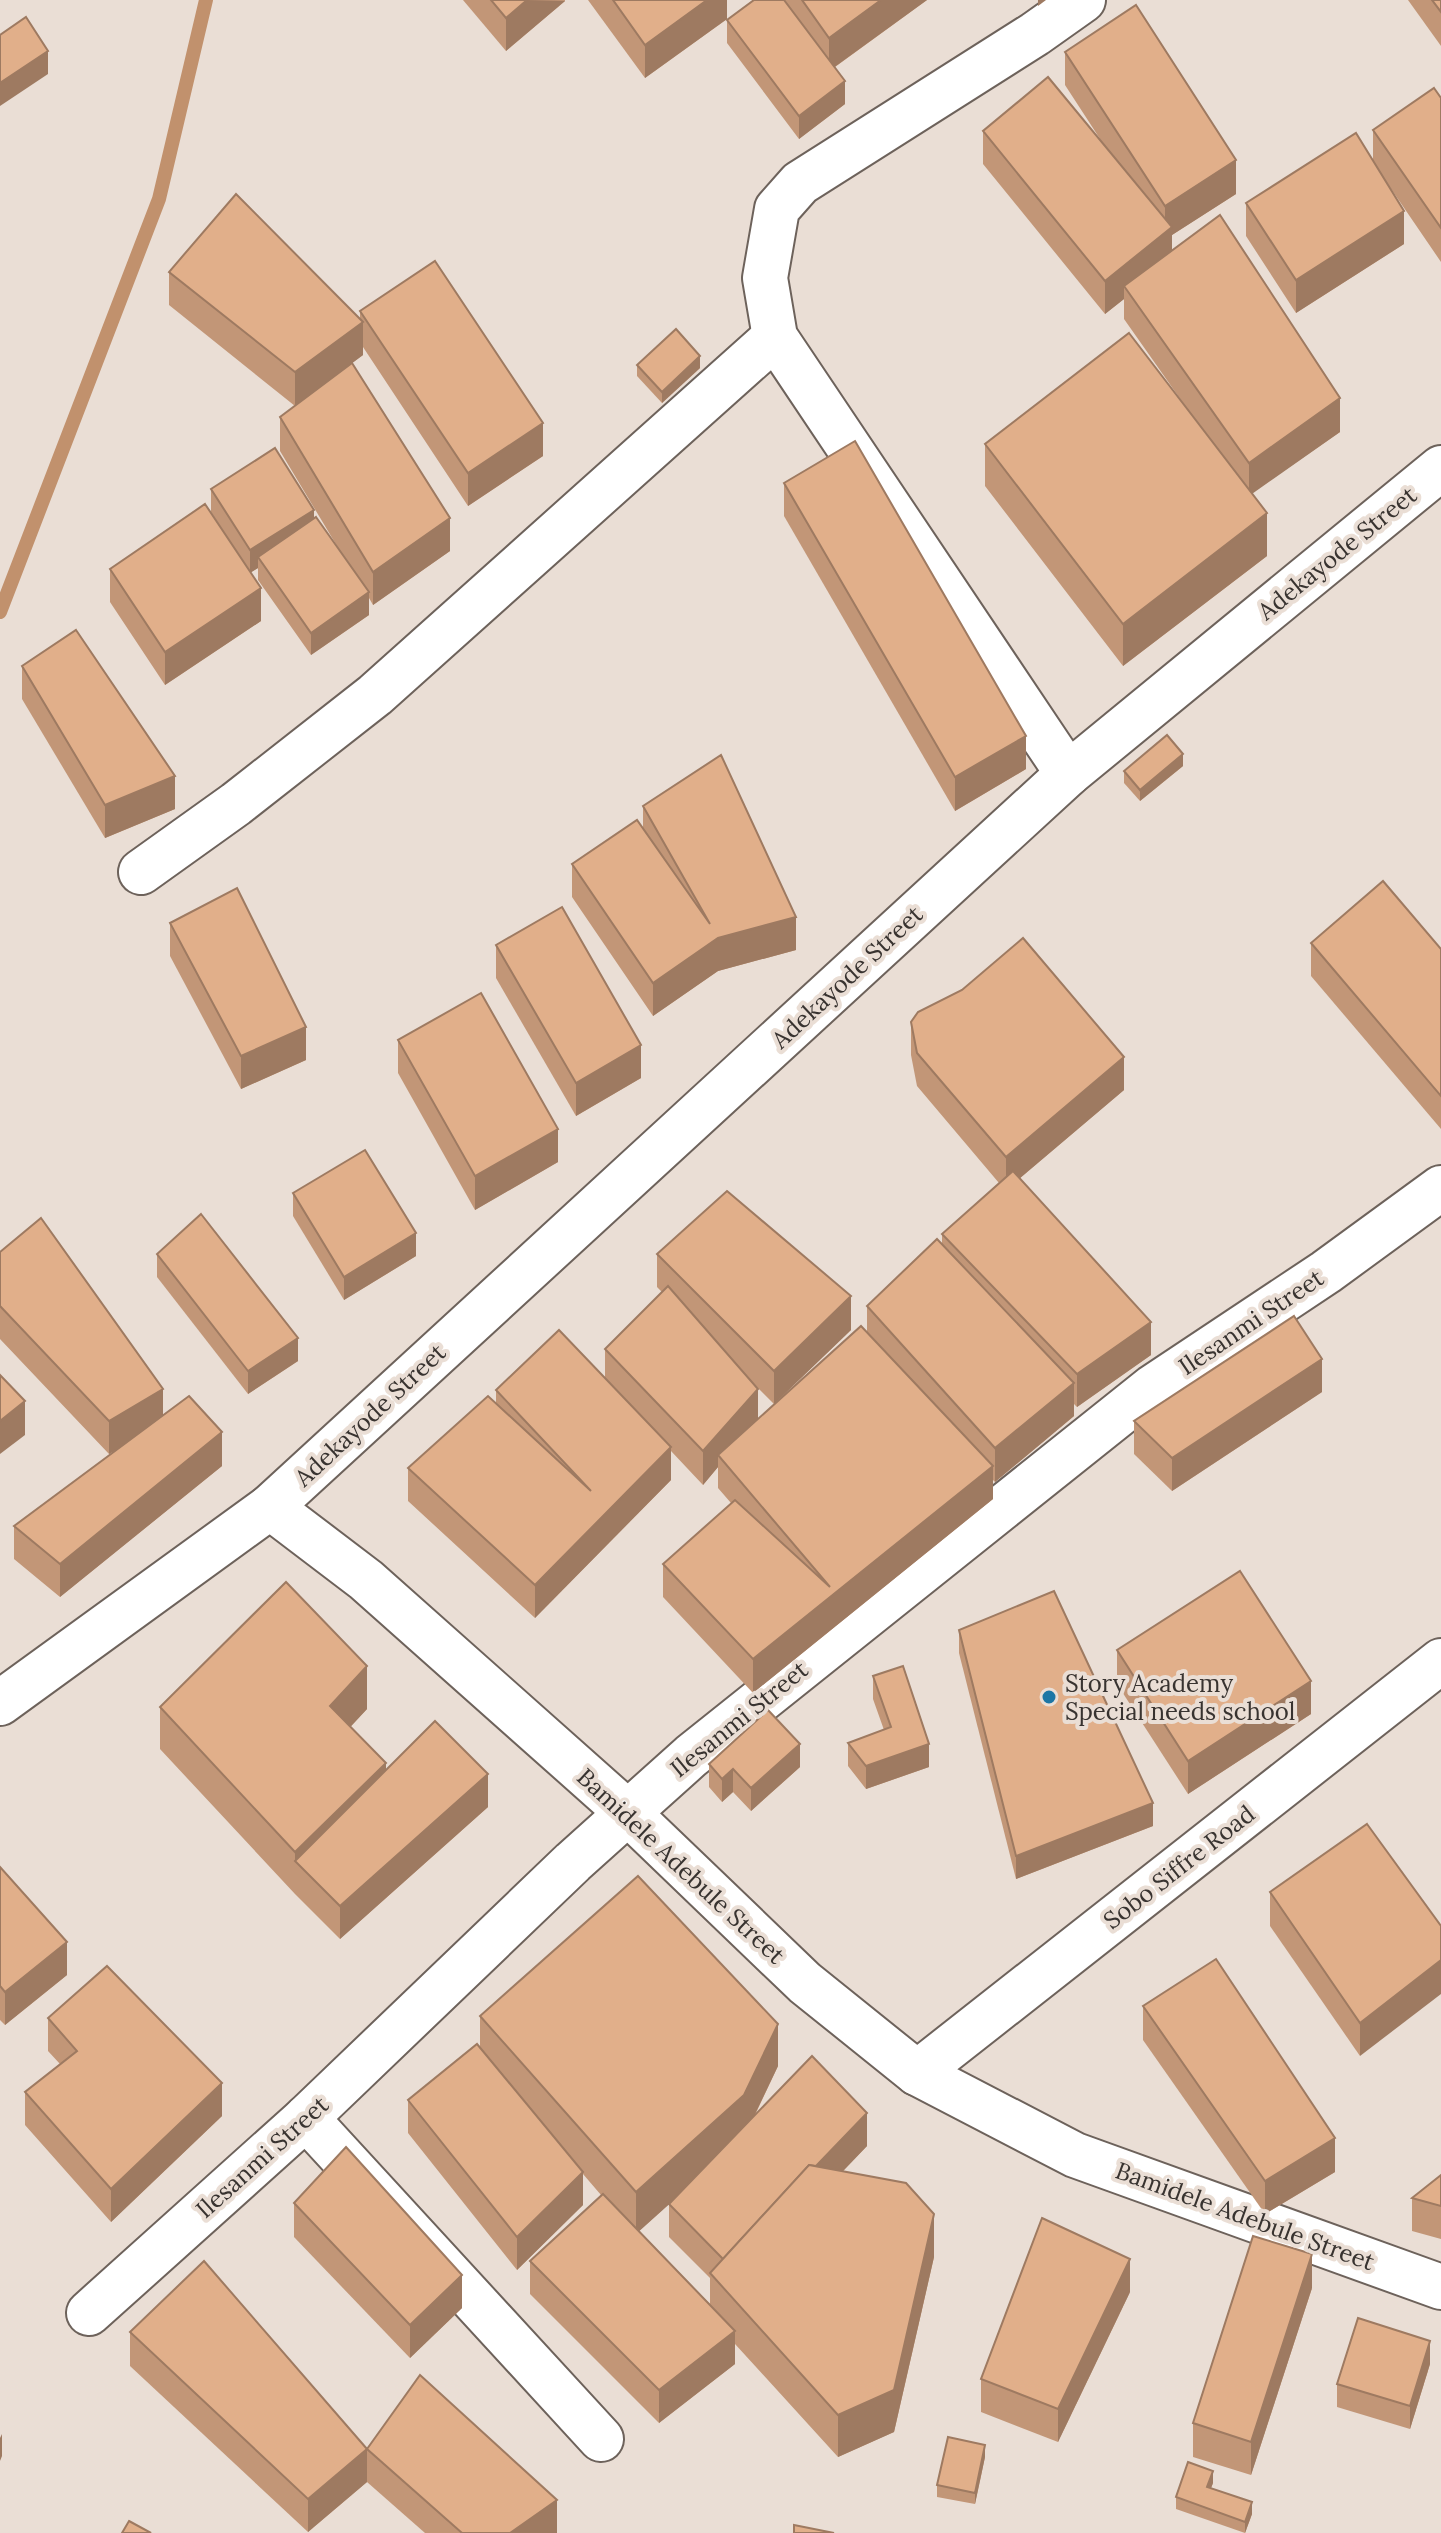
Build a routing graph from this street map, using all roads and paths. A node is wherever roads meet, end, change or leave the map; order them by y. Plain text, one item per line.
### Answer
1 (1083, 0) edge
2 (775, 337) junction
3 (1441, 468) edge
4 (1068, 774) junction
5 (141, 872) dead end
6 (1441, 1188) edge
7 (270, 1507) junction
8 (1441, 1661) edge
9 (0, 1703) edge
10 (628, 1813) junction
11 (917, 2073) junction
12 (306, 2118) junction
13 (1441, 2287) edge
14 (89, 2313) dead end
15 (601, 2439) dead end

1 - 2 street
2 - 4 street
2 - 5 street
3 - 4 street, Adekayode Street
4 - 7 street, Adekayode Street
6 - 10 street, Ilesanmi Street
7 - 9 street
7 - 10 street, Bamidele Adebule Street
8 - 11 street, Sobo Siffre Road
10 - 11 street, Bamidele Adebule Street
10 - 12 street, Ilesanmi Street
11 - 13 street, Bamidele Adebule Street
12 - 14 street, Ilesanmi Street
12 - 15 street

